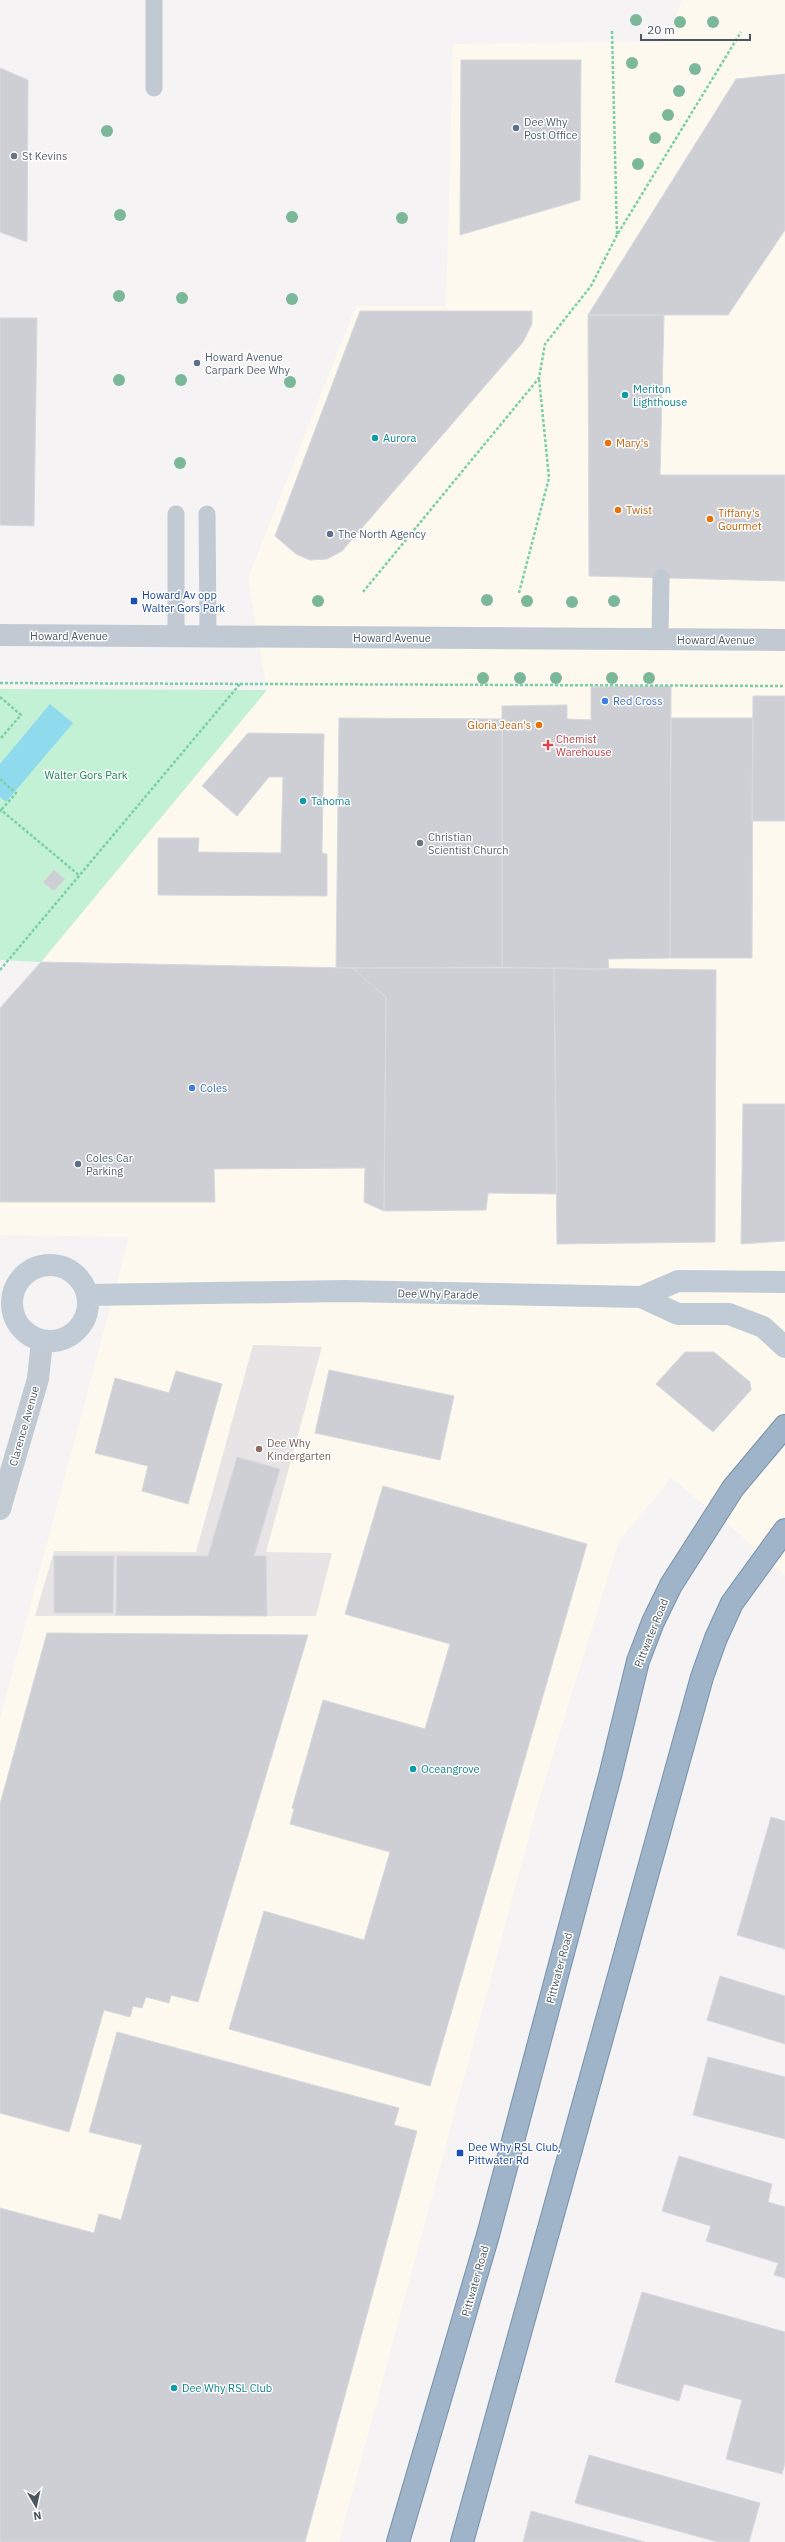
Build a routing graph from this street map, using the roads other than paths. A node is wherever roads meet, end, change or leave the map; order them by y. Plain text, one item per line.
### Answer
1 (154, 0) edge
2 (154, 88) dead end
3 (176, 514) dead end
4 (207, 514) dead end
5 (661, 578) dead end
6 (0, 635) edge
7 (176, 636) junction
8 (208, 636) junction
9 (660, 639) junction
10 (785, 640) edge
11 (785, 1282) edge
12 (6, 1291) edge
13 (88, 1295) junction
14 (641, 1297) junction
15 (42, 1341) junction
16 (785, 1347) edge
17 (785, 1426) edge
18 (0, 1509) edge
19 (785, 1530) edge
20 (398, 2542) edge
21 (462, 2542) edge

1 - 2 lane
3 - 7 lane
4 - 8 lane
5 - 9 lane
6 - 7 street, Howard Avenue
7 - 8 street, Howard Avenue
8 - 9 street, Howard Avenue
9 - 10 street, Howard Avenue
11 - 14 main road, Dee Why Parade
12 - 13 main road
12 - 15 main road
13 - 14 main road, Dee Why Parade
13 - 15 main road
14 - 16 main road
15 - 18 street, Clarence Avenue
17 - 20 highway, Pittwater Road
19 - 21 highway

